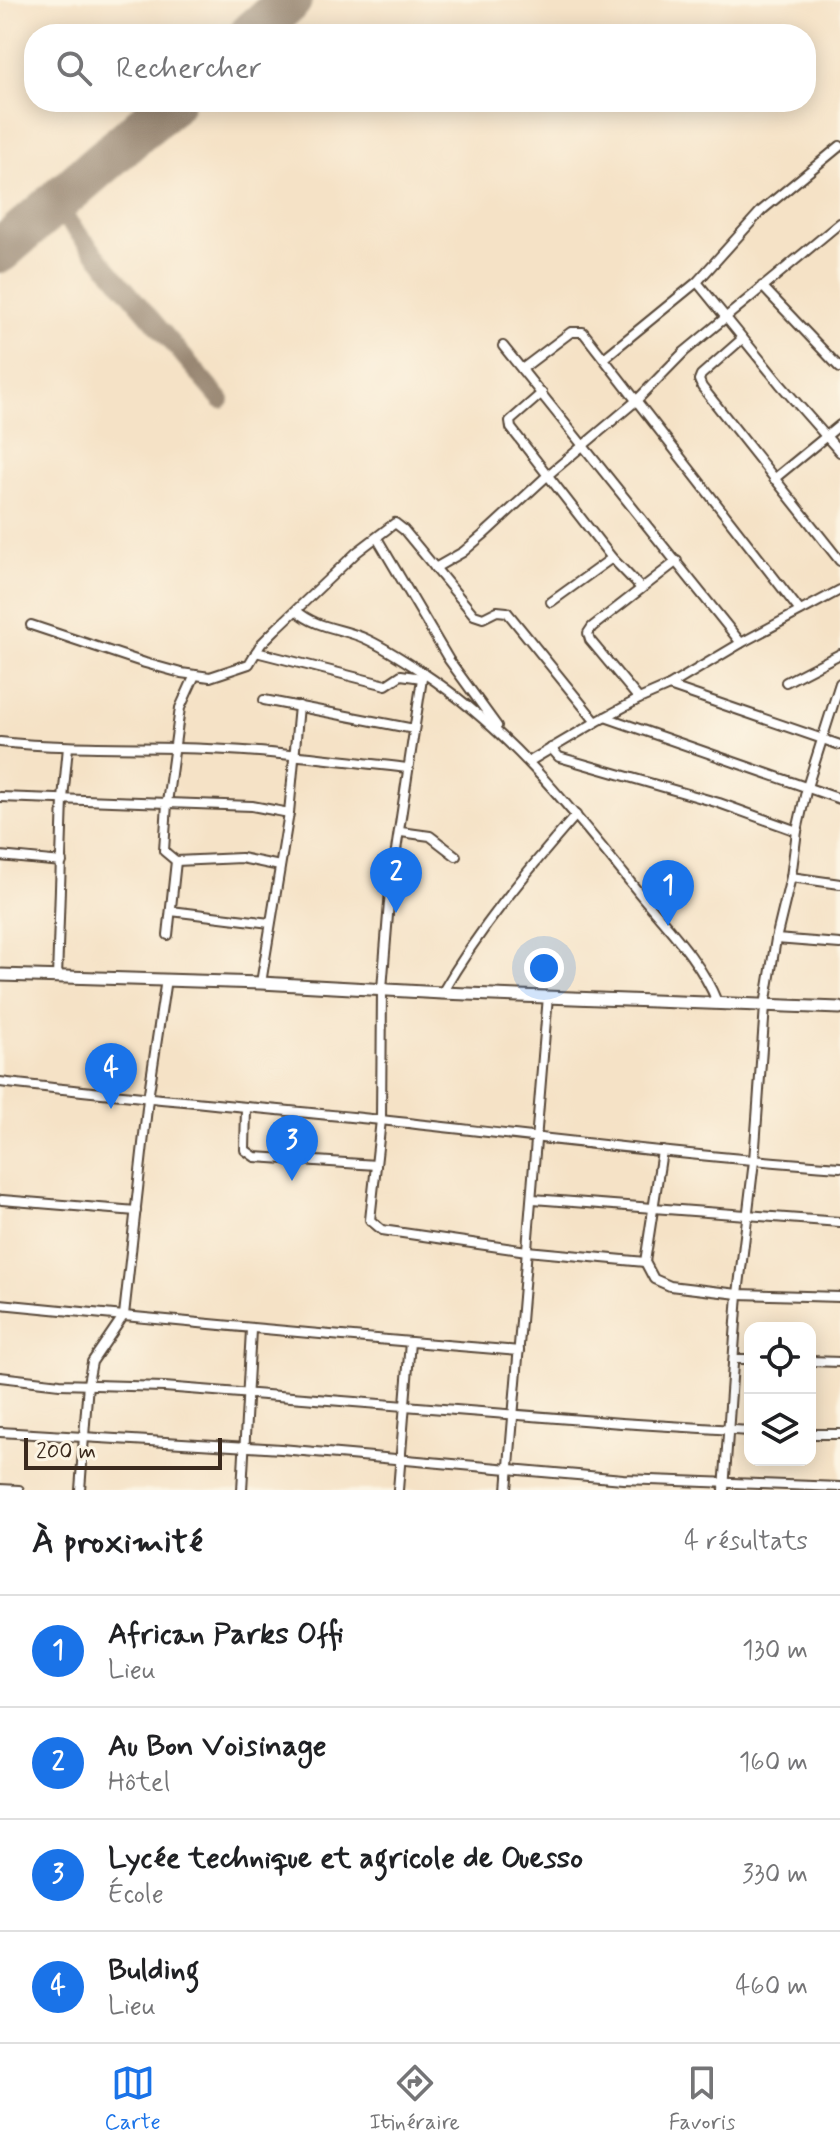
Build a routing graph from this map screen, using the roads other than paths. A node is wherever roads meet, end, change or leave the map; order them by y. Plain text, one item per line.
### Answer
1 (840, 146) edge
2 (840, 223) edge
3 (697, 282) junction
4 (762, 286) junction
5 (725, 319) junction
6 (742, 339) junction
7 (503, 346) dead end
8 (604, 358) junction
9 (840, 368) edge
10 (522, 369) junction
11 (542, 393) junction
12 (636, 401) junction
13 (840, 425) edge
14 (827, 437) junction
15 (583, 445) junction
16 (840, 452) edge
17 (548, 475) junction
18 (774, 479) junction
19 (377, 538) junction
20 (612, 558) junction
21 (677, 561) junction
22 (840, 561) edge
23 (435, 568) junction
24 (641, 588) junction
25 (840, 591) edge
26 (551, 602) dead end
27 (297, 611) junction
28 (800, 611) junction
29 (31, 625) dead end
30 (741, 643) junction
31 (256, 652) junction
32 (840, 654) edge
33 (195, 675) junction
34 (423, 675) junction
35 (786, 682) dead end
36 (840, 683) edge
37 (669, 686) junction
38 (838, 697) edge
39 (639, 699) junction
40 (264, 700) dead end
41 (299, 706) junction
42 (605, 717) junction
43 (596, 722) junction
44 (414, 729) junction
45 (505, 737) junction
46 (822, 739) junction
47 (0, 742) edge
48 (840, 745) edge
49 (68, 747) junction
50 (176, 748) junction
51 (551, 748) junction
52 (296, 755) junction
53 (530, 761) junction
54 (407, 768) junction
55 (807, 787) junction
56 (0, 797) edge
57 (63, 799) junction
58 (840, 799) edge
59 (167, 803) junction
60 (289, 813) junction
61 (576, 815) junction
62 (797, 831) junction
63 (401, 832) junction
64 (0, 856) edge
65 (456, 856) dead end
66 (176, 861) junction
67 (62, 862) junction
68 (280, 866) junction
69 (791, 877) junction
70 (840, 884) edge
71 (171, 911) junction
72 (270, 923) junction
73 (168, 935) dead end
74 (776, 939) junction
75 (840, 944) edge
76 (0, 975) edge
77 (57, 978) junction
78 (166, 979) junction
79 (261, 983) junction
80 (382, 989) junction
81 (442, 993) junction
82 (548, 996) junction
83 (717, 1002) junction
84 (765, 1006) junction
85 (840, 1008) edge
86 (0, 1082) edge
87 (148, 1099) junction
88 (246, 1108) junction
89 (381, 1120) junction
90 (535, 1139) junction
91 (662, 1151) junction
92 (754, 1161) junction
93 (376, 1165) junction
94 (840, 1167) edge
95 (533, 1199) junction
96 (2, 1200) edge
97 (653, 1208) junction
98 (136, 1211) junction
99 (748, 1216) junction
100 (840, 1222) edge
101 (527, 1251) junction
102 (645, 1262) junction
103 (738, 1294) junction
104 (840, 1297) edge
105 (0, 1304) edge
106 (124, 1315) junction
107 (251, 1330) junction
108 (410, 1342) junction
109 (519, 1351) junction
110 (734, 1359) junction
111 (744, 1359) edge
112 (816, 1361) edge
113 (840, 1362) edge
114 (0, 1377) edge
115 (88, 1383) junction
116 (248, 1395) junction
117 (406, 1407) junction
118 (514, 1414) junction
119 (727, 1429) junction
120 (744, 1430) edge
121 (0, 1432) edge
122 (816, 1434) edge
123 (840, 1434) edge
124 (83, 1437) junction
125 (245, 1447) junction
126 (401, 1460) junction
127 (509, 1469) junction
128 (724, 1486) edge
129 (840, 1487) edge
130 (0, 1489) edge
131 (19, 1490) edge
132 (80, 1490) edge
133 (242, 1490) edge
134 (398, 1490) edge
135 (507, 1490) edge

1 - 3 street
2 - 4 street
3 - 5 street
3 - 8 street
4 - 5 street
4 - 9 street
5 - 6 street
5 - 12 street
6 - 14 street
6 - 18 street
7 - 10 street
8 - 10 street
8 - 12 street
10 - 11 street
11 - 15 street
11 - 17 street
12 - 15 street
12 - 28 street
13 - 14 street
14 - 16 street
14 - 18 street
15 - 17 street
15 - 21 street
17 - 20 street
17 - 23 street
18 - 22 street
19 - 23 street
19 - 27 street
19 - 45 street
20 - 24 street
20 - 26 street
21 - 24 street
21 - 30 street
23 - 43 street
24 - 39 street
25 - 28 street
27 - 31 street
27 - 34 street
28 - 30 street
29 - 33 street
30 - 37 street
31 - 33 street
31 - 34 street
32 - 35 street
33 - 50 street
34 - 44 street
34 - 45 street
36 - 38 street
37 - 39 street
37 - 46 street
38 - 46 street
39 - 42 street
40 - 41 street
41 - 44 street
41 - 52 street
42 - 43 street
42 - 55 street
43 - 51 street
44 - 54 street
45 - 53 street
46 - 48 street
46 - 55 street
47 - 49 street
49 - 50 street
49 - 57 street
50 - 52 street
50 - 59 street
51 - 53 street
51 - 62 street
52 - 54 street
52 - 60 street
53 - 61 street
54 - 63 street
55 - 58 street
55 - 62 street
56 - 57 street
57 - 59 street
57 - 67 street
59 - 60 street
59 - 66 street
60 - 68 street
61 - 81 street
61 - 83 street
62 - 69 street
63 - 65 street
63 - 80 street
64 - 67 street
66 - 68 street
66 - 71 street
67 - 77 street
68 - 72 street
69 - 70 street
69 - 74 street
71 - 72 street
71 - 73 street
72 - 79 street
74 - 75 street
74 - 84 street
76 - 77 highway
77 - 78 highway
78 - 79 highway
78 - 87 street
79 - 80 highway
80 - 81 highway
80 - 89 street
81 - 82 highway
82 - 83 highway
82 - 90 street
83 - 84 highway
84 - 85 highway
84 - 92 street
86 - 87 street
87 - 88 street
87 - 98 street
88 - 89 street
88 - 93 street
89 - 90 street
89 - 93 street
90 - 91 street
90 - 95 street
91 - 92 street
91 - 97 street
92 - 94 street
92 - 99 street
93 - 101 street
95 - 97 street
95 - 101 street
96 - 98 street
97 - 99 street
97 - 102 street
98 - 106 street
99 - 100 street
99 - 103 street
101 - 102 street
101 - 109 street
102 - 103 street
103 - 104 street
103 - 110 street
105 - 106 street
106 - 107 street
106 - 115 street
107 - 108 street
107 - 116 street
108 - 109 street
108 - 117 street
109 - 118 street
110 - 111 street
110 - 119 street
112 - 113 street
114 - 115 street
115 - 116 street
115 - 124 street
116 - 117 street
116 - 125 street
117 - 118 street
117 - 126 street
118 - 119 street
118 - 127 street
119 - 120 street
119 - 128 street
121 - 124 street
122 - 123 street
124 - 125 street
124 - 132 street
125 - 126 street
125 - 133 street
126 - 127 street
126 - 134 street
127 - 128 street
127 - 135 street
128 - 129 street
130 - 131 street

